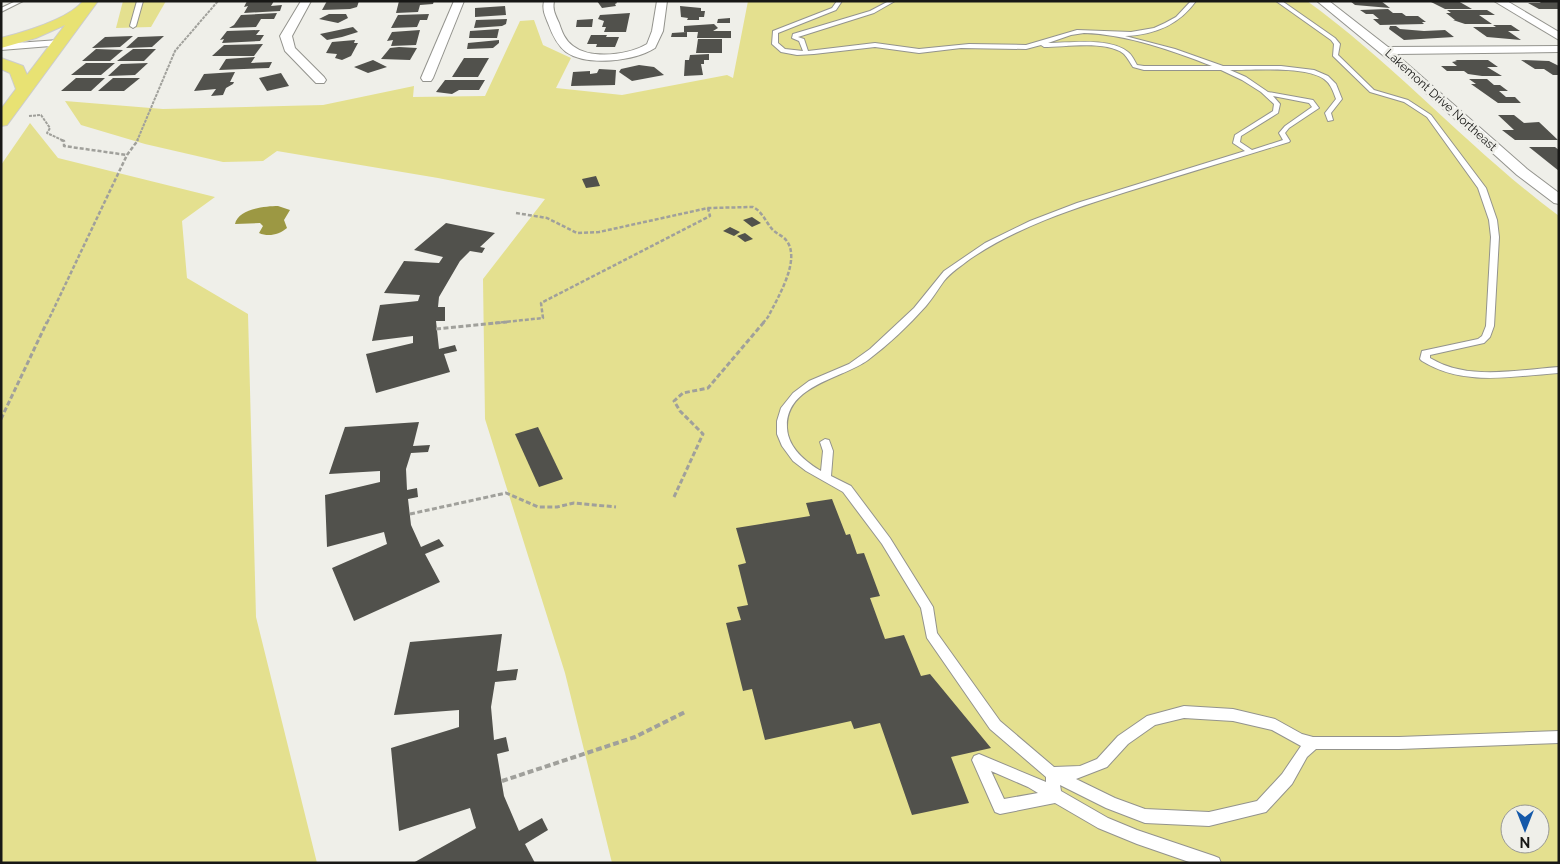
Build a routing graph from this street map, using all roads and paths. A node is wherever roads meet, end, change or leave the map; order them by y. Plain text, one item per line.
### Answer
1 (22, 1) edge
2 (140, 1) edge
3 (218, 1) edge
4 (306, 1) edge
5 (459, 1) edge
6 (549, 1) edge
7 (662, 1) edge
8 (840, 1) edge
9 (893, 1) edge
10 (1194, 1) edge
11 (1278, 1) edge
12 (1322, 1) edge
13 (1499, 1) edge
14 (86, 7) edge
15 (1, 10) edge
16 (133, 26) dead end
17 (1107, 34) junction
18 (1559, 37) edge
19 (1, 42) edge
20 (59, 42) junction
21 (1028, 47) junction
22 (1, 48) edge
23 (1559, 49) edge
24 (1385, 50) junction
25 (806, 53) junction
26 (44, 62) junction
27 (1, 63) edge
28 (1220, 68) junction
29 (427, 78) dead end
30 (320, 80) dead end
31 (25, 89) junction
32 (1268, 94) junction
33 (28, 116) dead end
34 (1330, 120) dead end
35 (1, 121) edge
36 (1251, 152) junction
37 (126, 155) junction
38 (1559, 200) edge
39 (708, 208) junction
40 (516, 213) dead end
41 (436, 328) dead end
42 (1559, 370) edge
43 (1, 419) edge
44 (826, 442) dead end
45 (826, 478) junction
46 (674, 497) dead end
47 (616, 507) dead end
48 (410, 514) dead end
49 (685, 712) dead end
50 (1559, 737) edge
51 (1313, 743) junction
52 (1052, 774) junction
53 (502, 781) dead end
54 (1055, 796) junction
55 (1214, 863) edge

1 - 15 lane
2 - 16 lane
3 - 37 path
4 - 30 street
5 - 29 street
6 - 7 street
8 - 25 lane
9 - 25 lane
10 - 17 lane
11 - 42 lane
12 - 24 street, Lakemont Drive Northeast
13 - 18 street
14 - 19 main road
14 - 20 main road
14 - 26 main road
17 - 21 lane
17 - 28 lane
20 - 22 street
20 - 26 main road
21 - 25 lane
21 - 28 lane
23 - 24 street
24 - 38 street, Lakemont Drive Northeast
26 - 31 main road
27 - 31 main road
28 - 32 lane
28 - 34 lane
31 - 35 main road
32 - 36 lane
32 - 36 lane
33 - 37 path
36 - 45 lane
37 - 43 path
39 - 40 path
39 - 41 path
39 - 46 path
44 - 45 lane
45 - 52 lane
47 - 48 path
49 - 53 path
50 - 51 lane
51 - 52 lane
51 - 52 lane
52 - 54 lane
54 - 54 lane
54 - 55 lane

